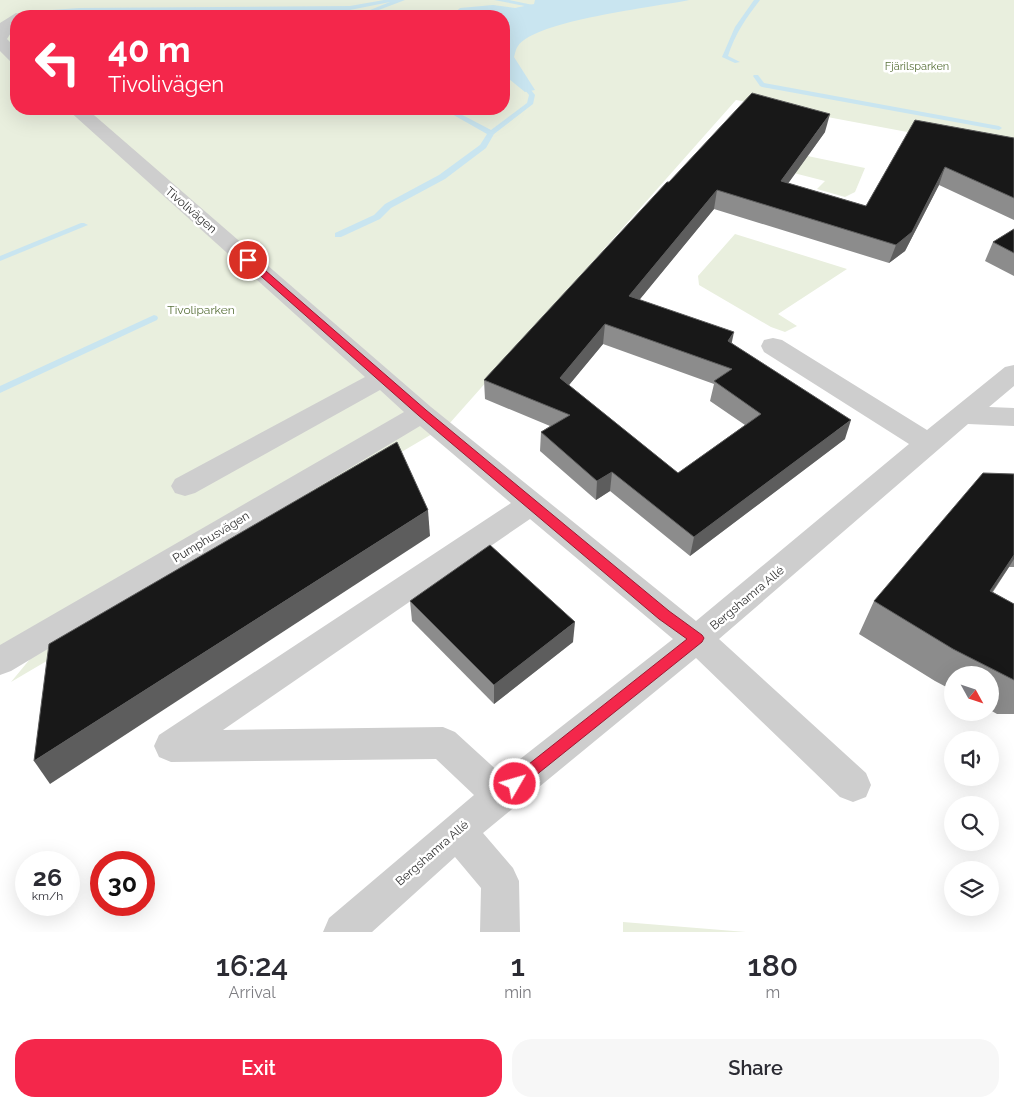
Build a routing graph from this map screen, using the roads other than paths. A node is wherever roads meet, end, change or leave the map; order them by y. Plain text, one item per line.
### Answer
1 (0, 42) edge
2 (10, 51) edge
3 (83, 115) edge
4 (773, 346) dead end
5 (1014, 373) edge
6 (382, 378) junction
7 (422, 413) junction
8 (964, 415) junction
9 (1014, 417) edge
10 (928, 443) junction
11 (185, 486) dead end
12 (531, 504) junction
13 (697, 638) junction
14 (0, 661) edge
15 (854, 785) dead end
16 (500, 796) junction
17 (458, 831) junction
18 (343, 932) edge
19 (500, 932) edge

1 - 2 street
3 - 6 street, Tivolivägen
4 - 10 street
5 - 8 street, Bergshamra Allé
6 - 7 street, Tivolivägen
6 - 11 street
7 - 12 street, Tivolivägen
7 - 14 street, Pumphusvägen
8 - 9 street
8 - 10 street, Bergshamra Allé
10 - 13 street, Bergshamra Allé
12 - 13 street, Tivolivägen
12 - 16 street
13 - 15 street, Tivolivägen
13 - 16 street, Bergshamra Allé
16 - 17 street, Bergshamra Allé
17 - 18 street, Bergshamra Allé
17 - 19 street

